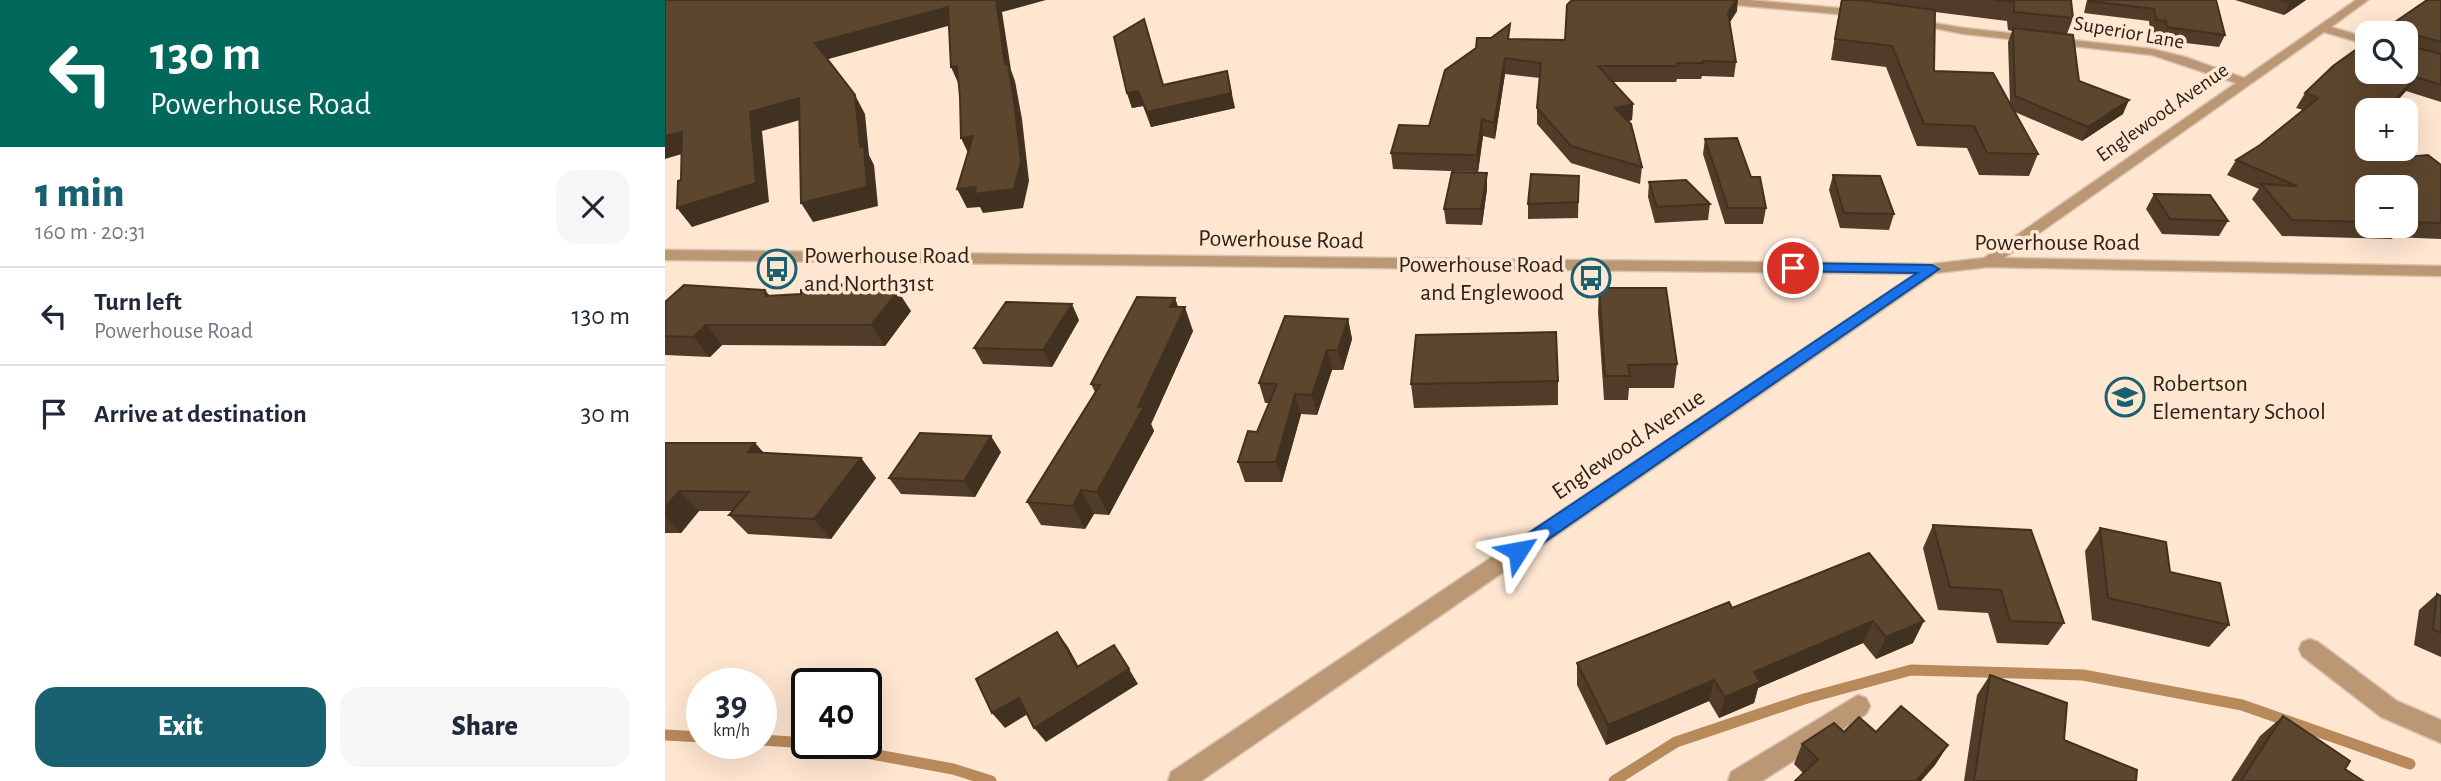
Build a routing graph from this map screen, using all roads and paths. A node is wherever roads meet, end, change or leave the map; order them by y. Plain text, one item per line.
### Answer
1 (1713, 0) edge
2 (2363, 0) edge
3 (1872, 15) edge
4 (1896, 18) edge
5 (2323, 27) junction
6 (2355, 38) edge
7 (2245, 82) junction
8 (665, 254) edge
9 (1988, 262) junction
10 (1932, 269) junction
11 (2441, 271) edge
12 (2310, 649) dead end
13 (1858, 706) dead end
14 (2441, 732) edge
15 (1180, 781) edge
16 (1740, 781) edge

1 - 3 street
2 - 5 street, Englewood Avenue
4 - 7 street, Superior Lane
5 - 6 street
5 - 7 street, Englewood Avenue
7 - 9 street, Englewood Avenue
8 - 10 street, Powerhouse Road
9 - 10 street, Powerhouse Road
9 - 11 street, Powerhouse Road
10 - 15 street, Englewood Avenue
12 - 14 street
13 - 16 street

